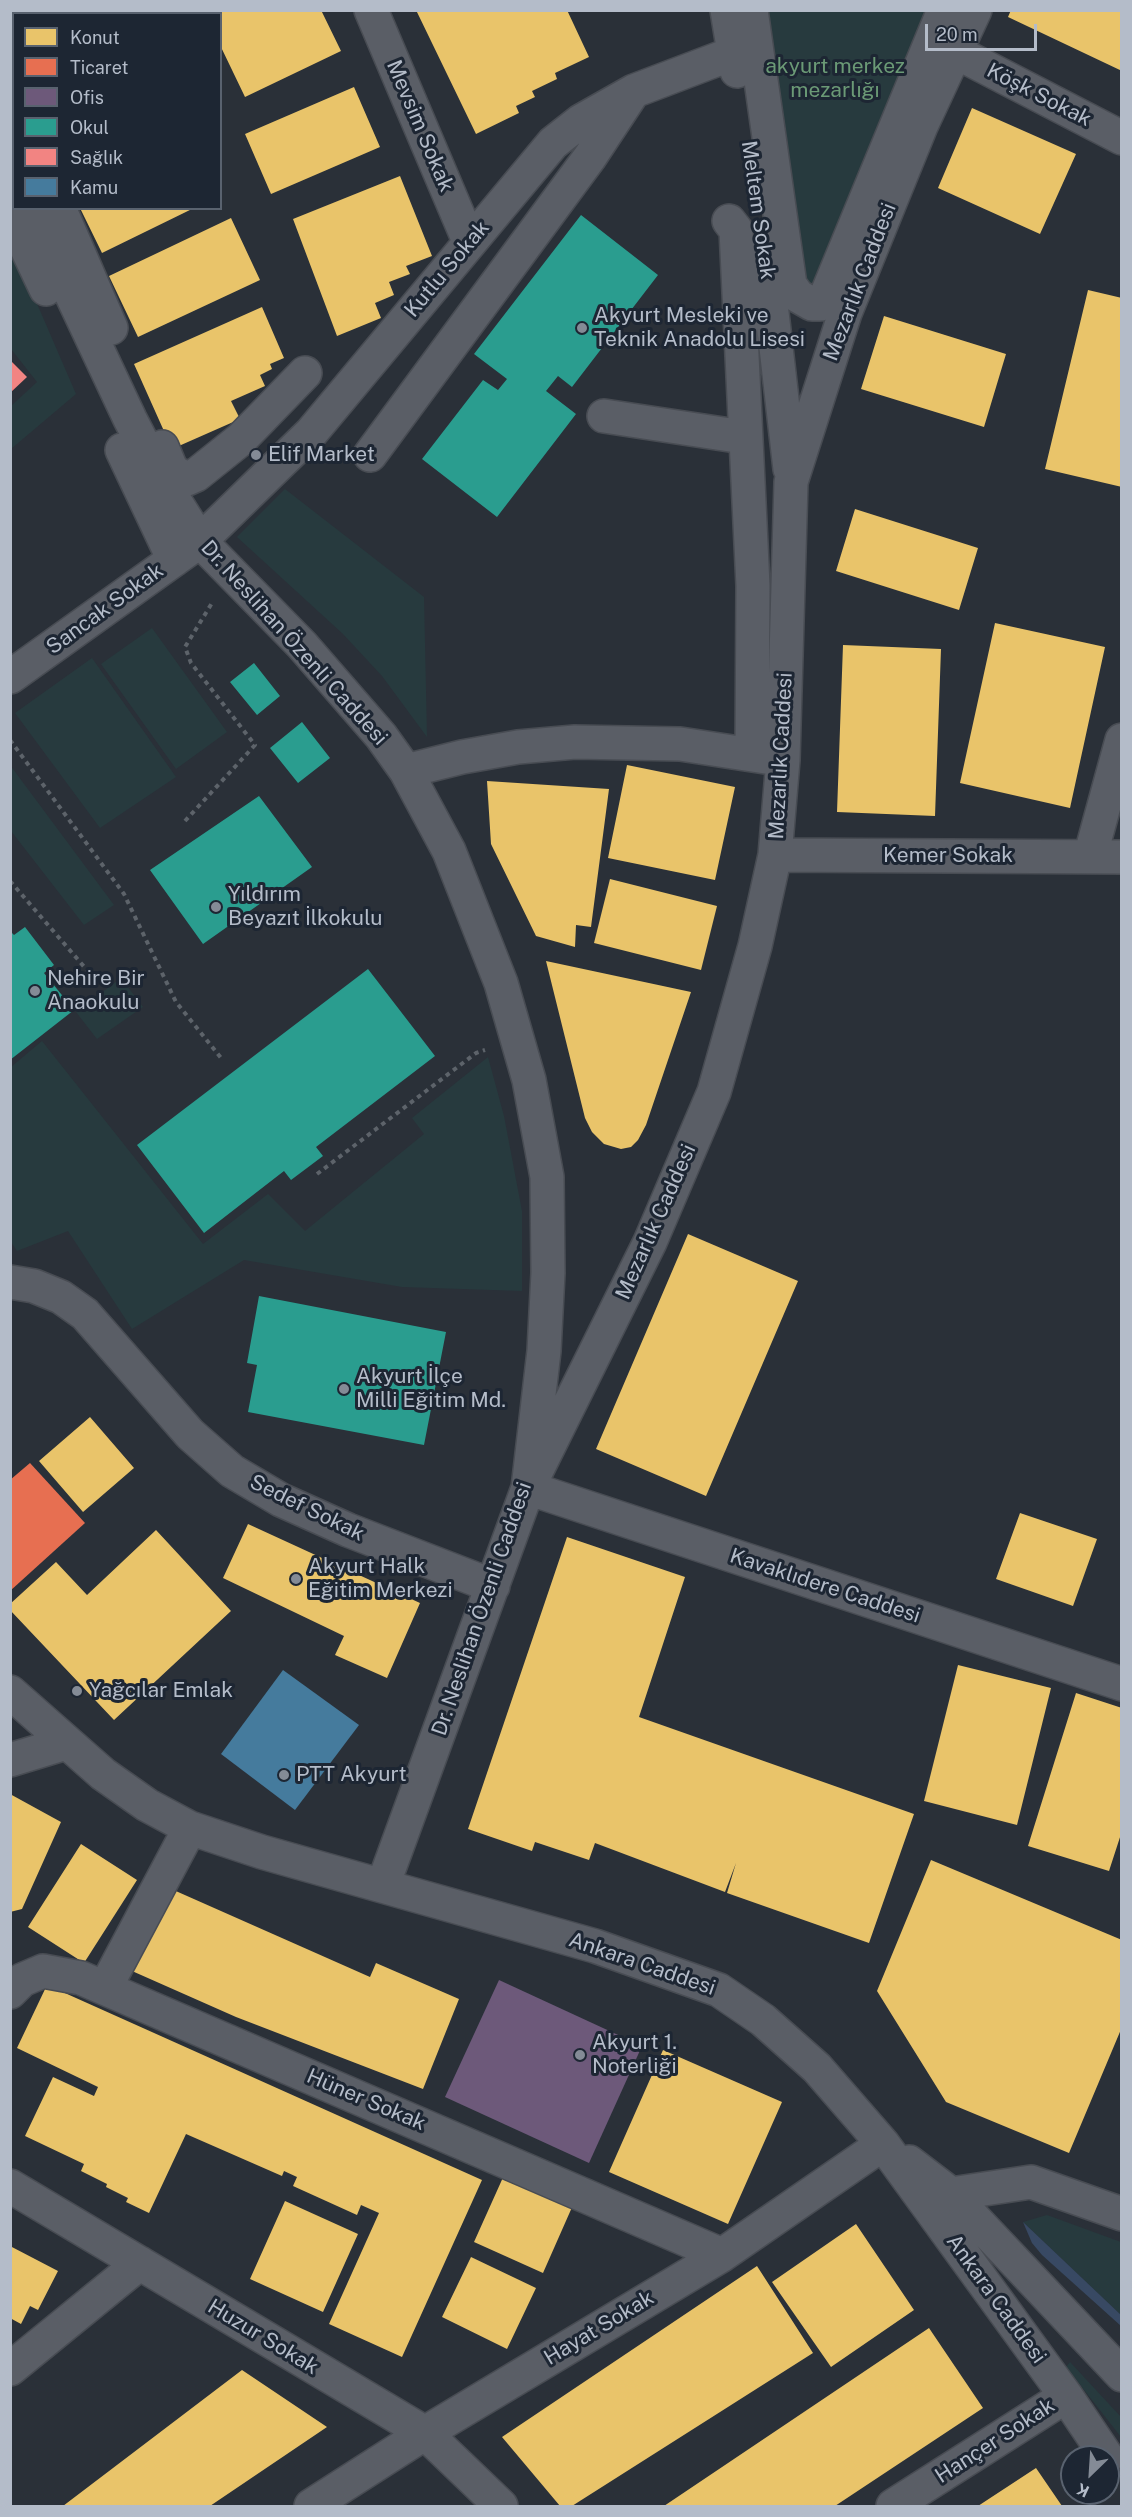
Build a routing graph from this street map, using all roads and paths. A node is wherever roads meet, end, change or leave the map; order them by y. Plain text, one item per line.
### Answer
1 (371, 10) edge
2 (727, 10) edge
3 (751, 10) edge
4 (944, 10) edge
5 (975, 10) edge
6 (956, 52) junction
7 (734, 53) junction
8 (634, 91) junction
9 (1122, 138) edge
10 (37, 210) edge
11 (61, 210) edge
12 (10, 213) edge
13 (729, 221) dead end
14 (470, 241) junction
15 (305, 373) dead end
16 (604, 416) dead end
17 (730, 435) dead end
18 (370, 455) dead end
19 (791, 482) junction
20 (200, 541) junction
21 (174, 560) junction
22 (230, 574) junction
23 (10, 676) edge
24 (10, 740) edge
25 (1122, 740) edge
26 (752, 753) junction
27 (783, 760) junction
28 (406, 771) junction
29 (185, 821) dead end
30 (775, 855) junction
31 (1106, 857) edge
32 (10, 881) edge
33 (93, 977) dead end
34 (476, 1053) dead end
35 (221, 1058) dead end
36 (317, 1174) dead end
37 (10, 1282) edge
38 (528, 1488) junction
39 (493, 1586) junction
40 (1122, 1684) edge
41 (10, 1692) edge
42 (66, 1743) junction
43 (10, 1760) edge
44 (190, 1828) junction
45 (383, 1885) junction
46 (105, 1988) junction
47 (10, 1992) edge
48 (883, 2144) junction
49 (10, 2186) edge
50 (951, 2194) junction
51 (1122, 2214) edge
52 (722, 2255) junction
53 (140, 2263) junction
54 (10, 2369) edge
55 (1119, 2372) edge
56 (1066, 2396) junction
57 (425, 2433) junction
58 (1099, 2445) edge
59 (311, 2506) edge
60 (501, 2506) edge
61 (893, 2506) edge

1 - 14 street, Mevsim Sokak
2 - 7 street, Meltem Sokak
3 - 4 street
5 - 6 street, Mezarlık Caddesi
6 - 9 street, Köşk Sokak
6 - 19 street, Mezarlık Caddesi
7 - 8 street, Kutlu Sokak
7 - 19 street, Meltem Sokak
8 - 14 street, Kutlu Sokak
8 - 18 street
10 - 20 street, Dr. Neslihan Özenli Caddesi
11 - 15 street
12 - 21 street
13 - 26 street
14 - 20 street, Kutlu Sokak
16 - 17 street
19 - 27 street, Mezarlık Caddesi
20 - 21 street, Sancak Sokak
20 - 22 street, Dr. Neslihan Özenli Caddesi
21 - 23 street, Sancak Sokak
22 - 28 street, Dr. Neslihan Özenli Caddesi
22 - 29 path
24 - 35 path
25 - 31 street
26 - 27 street
26 - 28 street
27 - 30 street, Mezarlık Caddesi
28 - 38 street, Dr. Neslihan Özenli Caddesi
30 - 31 street, Kemer Sokak
30 - 38 street, Mezarlık Caddesi
32 - 33 path
34 - 36 path
37 - 39 street, Sedef Sokak
38 - 39 street, Dr. Neslihan Özenli Caddesi
38 - 40 street, Kavaklıdere Caddesi
39 - 45 street, Dr. Neslihan Özenli Caddesi
41 - 42 street, Ankara Caddesi
42 - 43 street
42 - 44 street, Ankara Caddesi
44 - 45 street, Ankara Caddesi
44 - 46 street
45 - 48 street, Ankara Caddesi
46 - 47 street, Hüner Sokak
46 - 52 street, Hüner Sokak
48 - 50 street, Ankara Caddesi
48 - 52 street, Hayat Sokak
48 - 56 street, Ankara Caddesi
49 - 53 street, Huzur Sokak
50 - 51 street
50 - 55 street, Ankara Caddesi
52 - 57 street, Hayat Sokak
53 - 54 street
53 - 57 street, Huzur Sokak
56 - 58 street, Ankara Caddesi
56 - 61 street, Hançer Sokak
57 - 59 street, Hayat Sokak
57 - 60 street, Huzur Sokak

